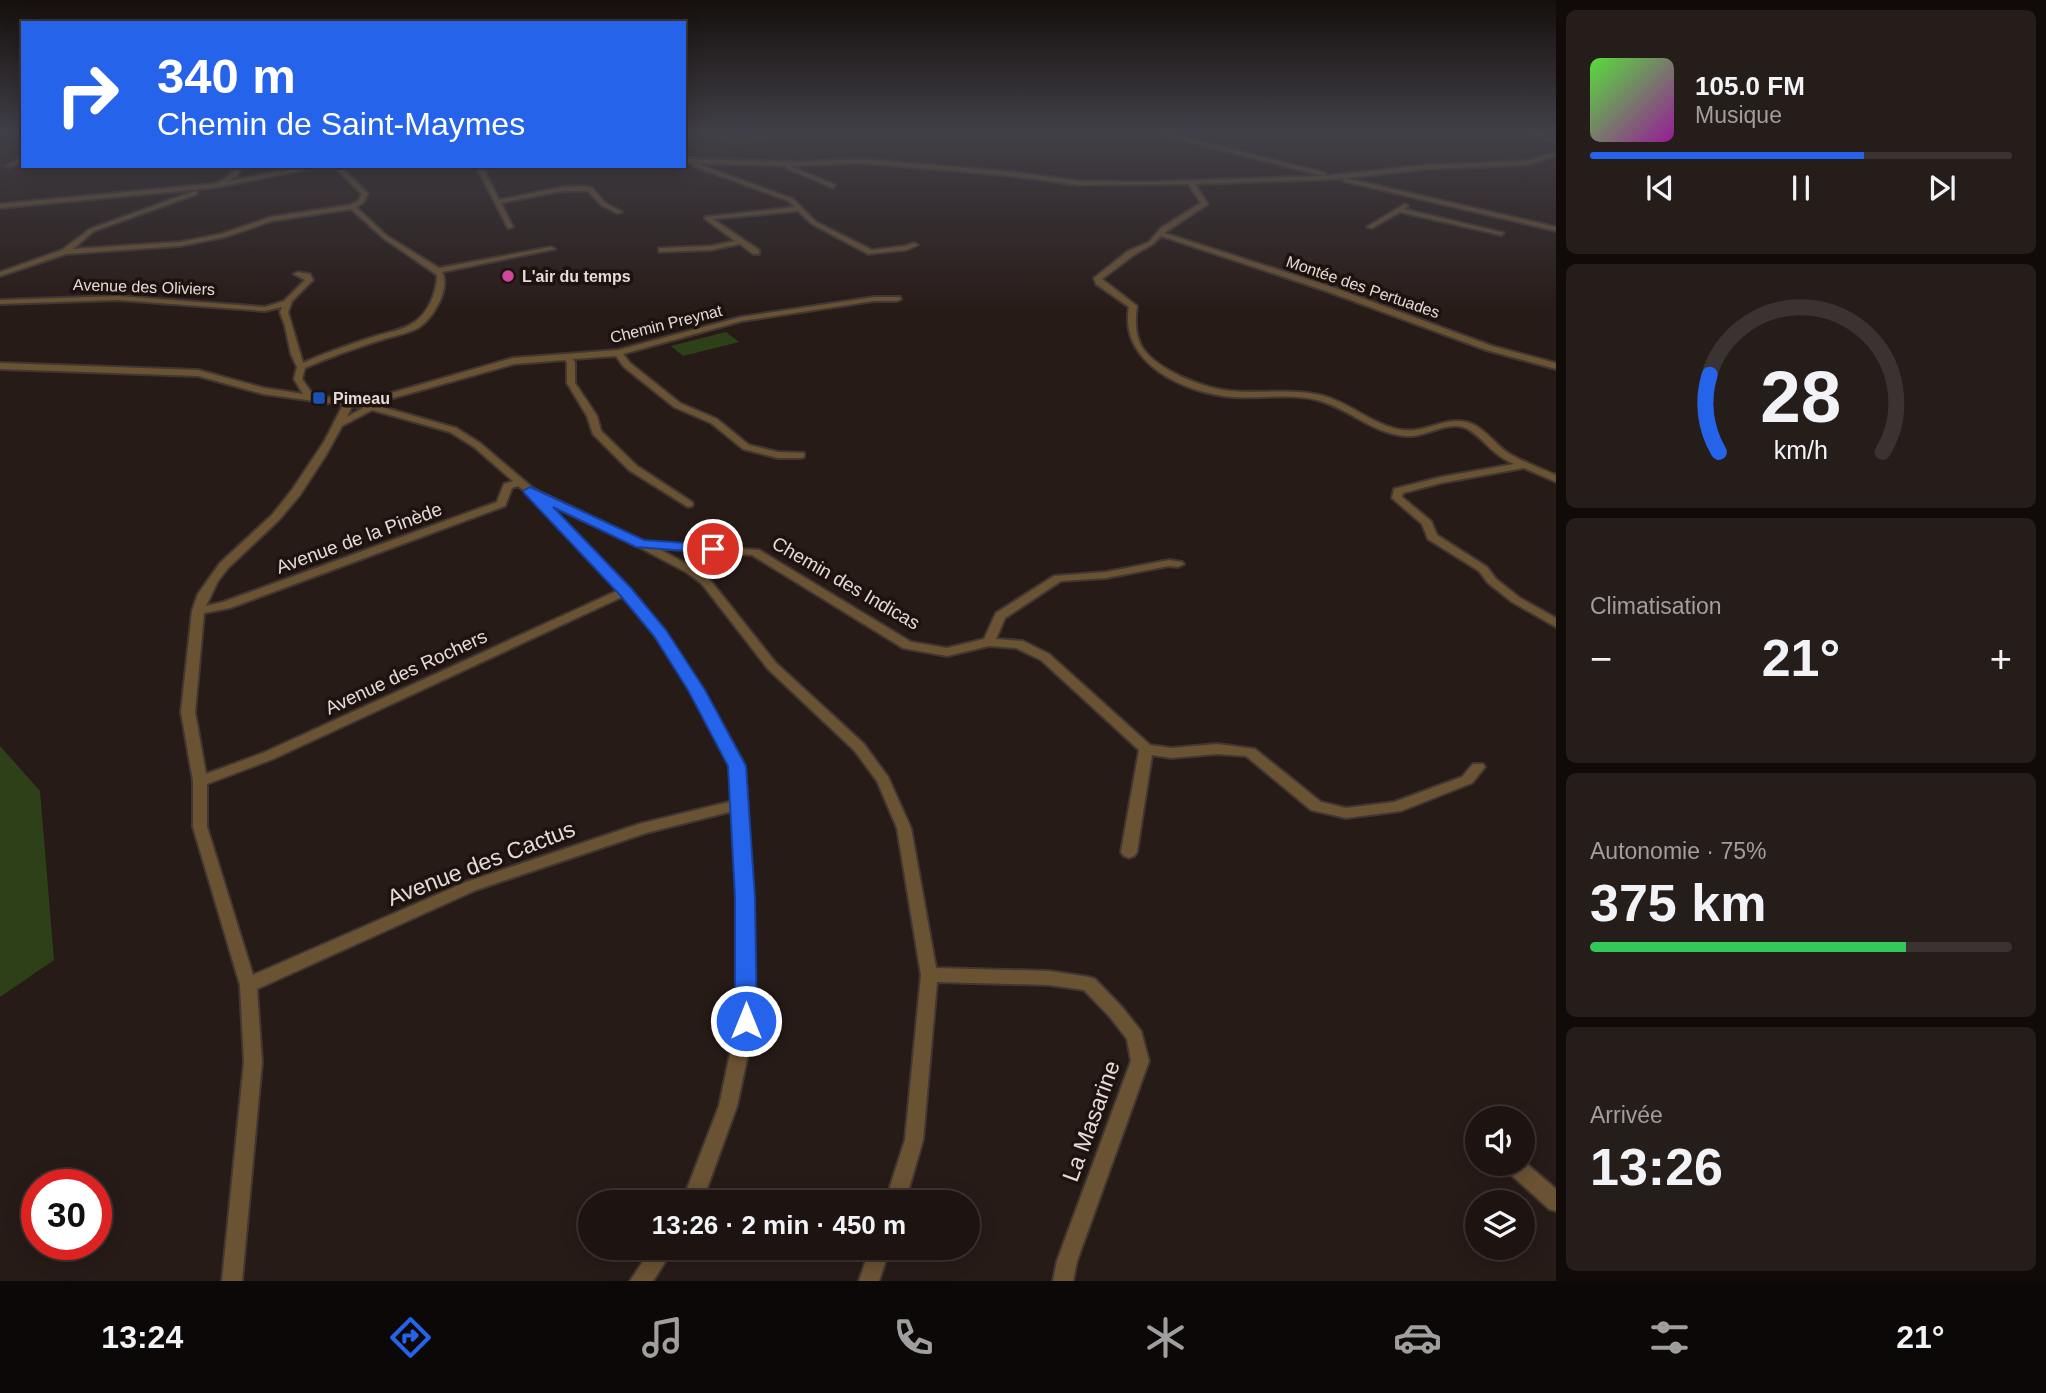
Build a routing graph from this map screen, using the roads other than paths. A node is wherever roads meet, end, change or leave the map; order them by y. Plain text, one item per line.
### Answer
1 (144, 193) edge
2 (155, 193) edge
3 (195, 193) edge
4 (364, 193) edge
5 (492, 193) edge
6 (543, 193) edge
7 (593, 193) edge
8 (771, 193) edge
9 (1197, 193) edge
10 (1400, 193) edge
11 (1421, 198) junction
12 (177, 199) junction
13 (497, 202) junction
14 (0, 206) edge
15 (352, 207) junction
16 (797, 209) junction
17 (1399, 210) junction
18 (620, 212) dead end
19 (510, 227) dead end
20 (1370, 228) dead end
21 (1556, 229) edge
22 (1500, 233) dead end
23 (1161, 234) junction
24 (741, 242) junction
25 (914, 245) dead end
26 (551, 249) dead end
27 (662, 250) dead end
28 (65, 252) junction
29 (756, 252) dead end
30 (437, 271) junction
31 (0, 274) edge
32 (298, 274) dead end
33 (897, 299) dead end
34 (0, 302) edge
35 (285, 307) junction
36 (618, 352) junction
37 (567, 356) junction
38 (0, 366) edge
39 (1556, 366) edge
40 (301, 367) junction
41 (298, 379) junction
42 (263, 391) junction
43 (310, 397) junction
44 (349, 402) junction
45 (368, 406) junction
46 (340, 424) junction
47 (801, 455) dead end
48 (1525, 465) junction
49 (1556, 479) edge
50 (525, 486) junction
51 (688, 504) dead end
52 (641, 544) junction
53 (1178, 564) dead end
54 (626, 591) junction
55 (198, 611) junction
56 (1556, 623) edge
57 (989, 642) junction
58 (1146, 749) junction
59 (1478, 767) dead end
60 (200, 781) junction
61 (739, 804) junction
62 (1129, 852) dead end
63 (929, 975) junction
64 (248, 985) junction
65 (1527, 1176) edge
66 (696, 1190) edge
67 (899, 1190) edge
68 (1556, 1202) edge
69 (655, 1260) edge
70 (876, 1260) edge
71 (232, 1281) edge
72 (640, 1281) edge
73 (869, 1281) edge
74 (1063, 1281) edge

1 - 14 street
2 - 12 street
3 - 12 street
4 - 15 street
5 - 13 street
6 - 13 street
7 - 18 street
8 - 16 street
9 - 23 street
10 - 11 street
11 - 17 street
11 - 21 street
12 - 28 street
13 - 19 street
15 - 28 street
15 - 30 street
16 - 24 street
16 - 25 street
17 - 20 street
17 - 22 street
23 - 39 street, Montée des Pertuades
23 - 48 street
24 - 27 street
24 - 29 street
26 - 30 street
28 - 31 street
30 - 40 street
32 - 35 street
33 - 36 street, Chemin Preynat
34 - 35 street, Avenue des Oliviers
35 - 40 street
36 - 37 street, Chemin Preynat
36 - 47 street
37 - 45 street, Chemin Preynat
37 - 51 street
38 - 42 street
40 - 41 street
41 - 42 street
41 - 43 street
42 - 43 street
43 - 44 street
44 - 45 street
44 - 46 street
45 - 46 street, Chemin Preynat
45 - 50 street
46 - 55 street
48 - 49 street
48 - 56 street
50 - 52 street
50 - 54 street
50 - 55 street, Avenue de la Pinède
52 - 57 street, Chemin des Indicas
52 - 63 street
53 - 57 street
54 - 60 street, Avenue des Rochers
54 - 61 street
55 - 60 street
57 - 58 street, Chemin des Indicas
58 - 59 street
58 - 62 street
60 - 64 street
61 - 64 street, Avenue des Cactus
61 - 66 street
63 - 67 street
63 - 74 street, La Masarine
64 - 71 street
65 - 68 street
69 - 72 street
70 - 73 street

